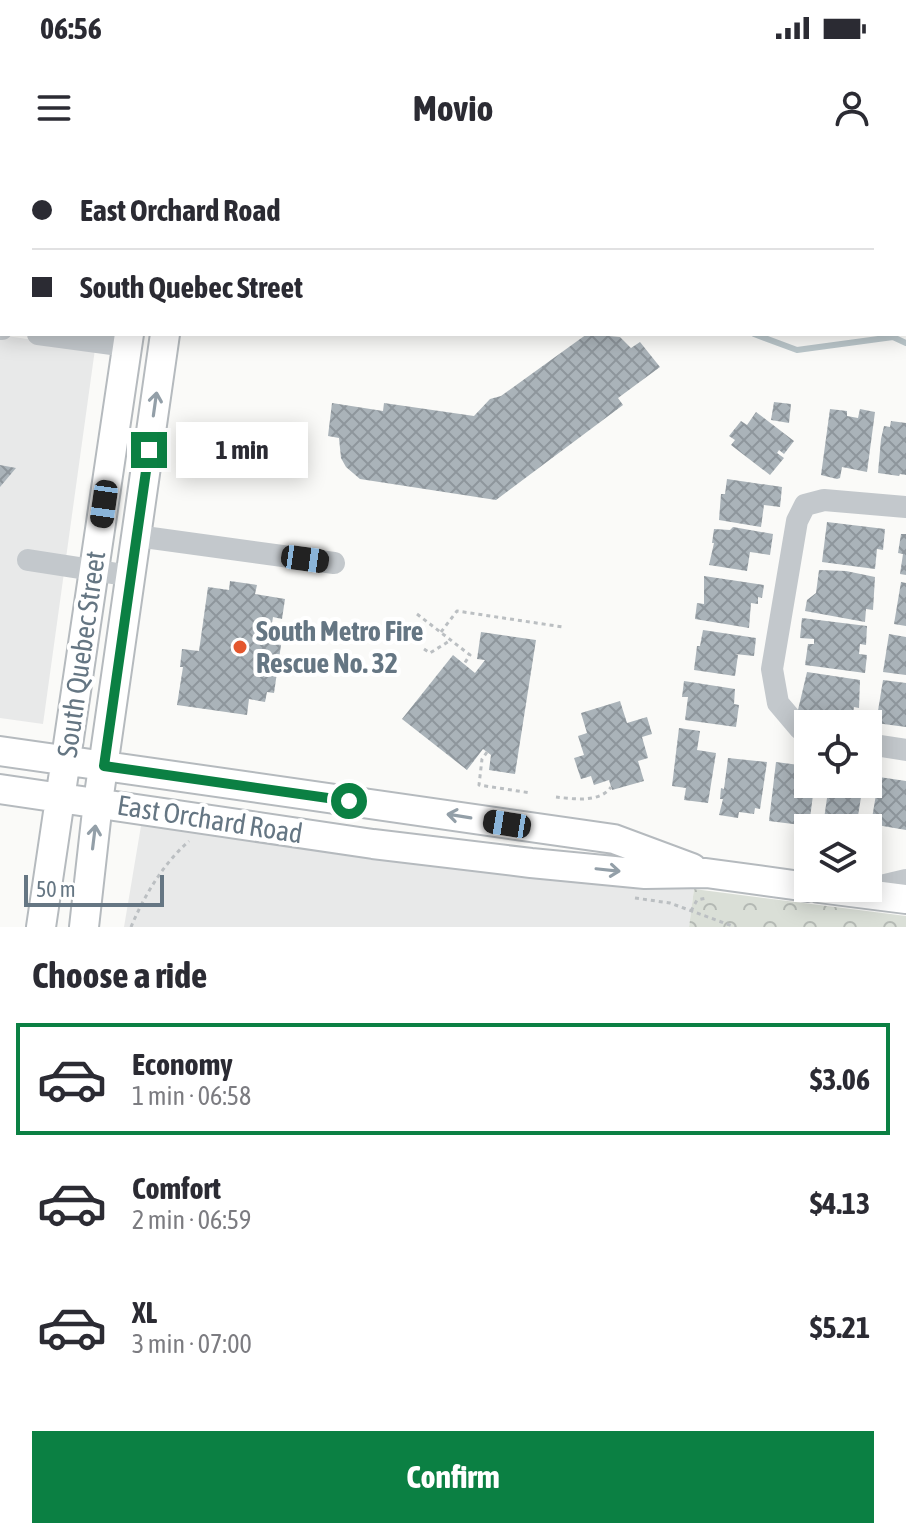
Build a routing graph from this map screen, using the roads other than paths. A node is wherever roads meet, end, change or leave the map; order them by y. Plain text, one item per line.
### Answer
1 (68, 336) edge
2 (165, 336) edge
3 (128, 340) edge
4 (906, 507) edge
5 (137, 536) junction
6 (28, 560) dead end
7 (334, 563) dead end
8 (94, 569) junction
9 (131, 576) junction
10 (794, 722) edge
11 (882, 746) edge
12 (906, 750) edge
13 (0, 751) edge
14 (66, 761) junction
15 (104, 766) junction
16 (0, 789) edge
17 (60, 797) junction
18 (98, 802) junction
19 (706, 873) junction
20 (906, 880) edge
21 (794, 885) edge
22 (882, 886) edge
23 (882, 896) edge
24 (906, 899) edge
25 (41, 927) edge
26 (84, 927) edge

1 - 3 street
5 -> 2 main road, South Quebec Street
3 - 8 main road, South Quebec Street
4 - 10 street
5 - 7 street
5 - 9 main road, South Quebec Street
6 - 8 street
8 - 9 street
8 - 14 main road, South Quebec Street
9 - 15 main road, South Quebec Street
11 - 12 street
13 - 14 main road, East Orchard Road
14 - 15 main road, East Orchard Road
14 - 17 main road, South Quebec Street
15 - 18 main road, South Quebec Street
19 -> 15 main road, East Orchard Road
16 - 17 main road, East Orchard Road
17 - 18 main road, East Orchard Road
17 - 25 main road, South Quebec Street
18 -> 19 main road, East Orchard Road
26 -> 18 main road, South Quebec Street
19 - 21 main road, East Orchard Road
20 - 22 street
23 - 24 main road

